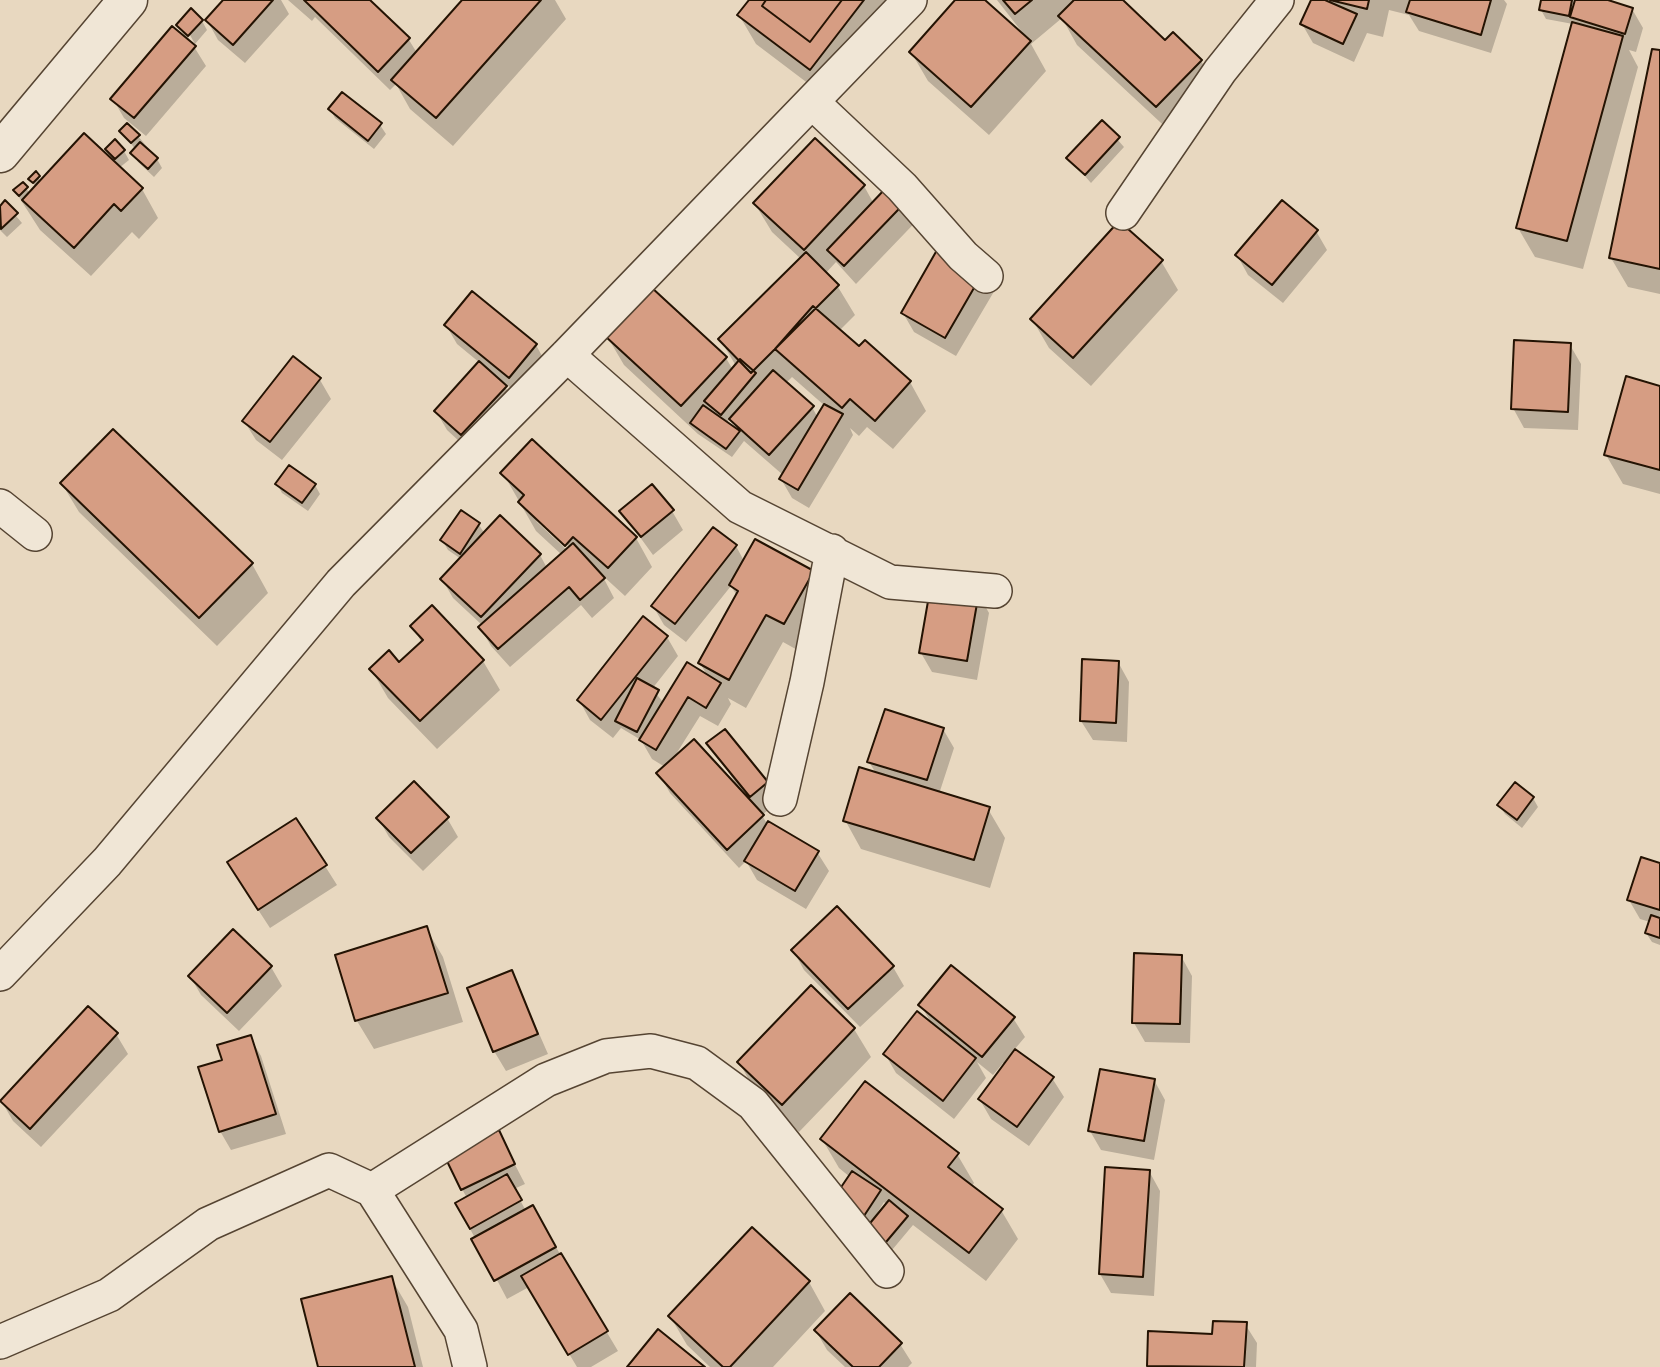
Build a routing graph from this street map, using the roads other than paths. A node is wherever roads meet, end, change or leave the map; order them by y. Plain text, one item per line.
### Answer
1 (128, 0) edge
2 (910, 0) edge
3 (1277, 0) edge
4 (812, 102) junction
5 (0, 153) edge
6 (1123, 213) dead end
7 (986, 276) dead end
8 (567, 355) junction
9 (0, 506) edge
10 (35, 534) dead end
11 (832, 551) junction
12 (995, 591) dead end
13 (780, 799) dead end
14 (0, 974) edge
15 (372, 1190) junction
16 (887, 1270) dead end
17 (0, 1342) edge
18 (0, 1348) edge
19 (10, 1367) edge
20 (470, 1367) edge

1 - 5 street
2 - 4 street
3 - 6 street
4 - 7 street
4 - 8 street
8 - 11 street
8 - 14 street
9 - 10 street
11 - 12 street
11 - 13 street
15 - 16 street
15 - 17 street
15 - 20 street
18 - 19 street

